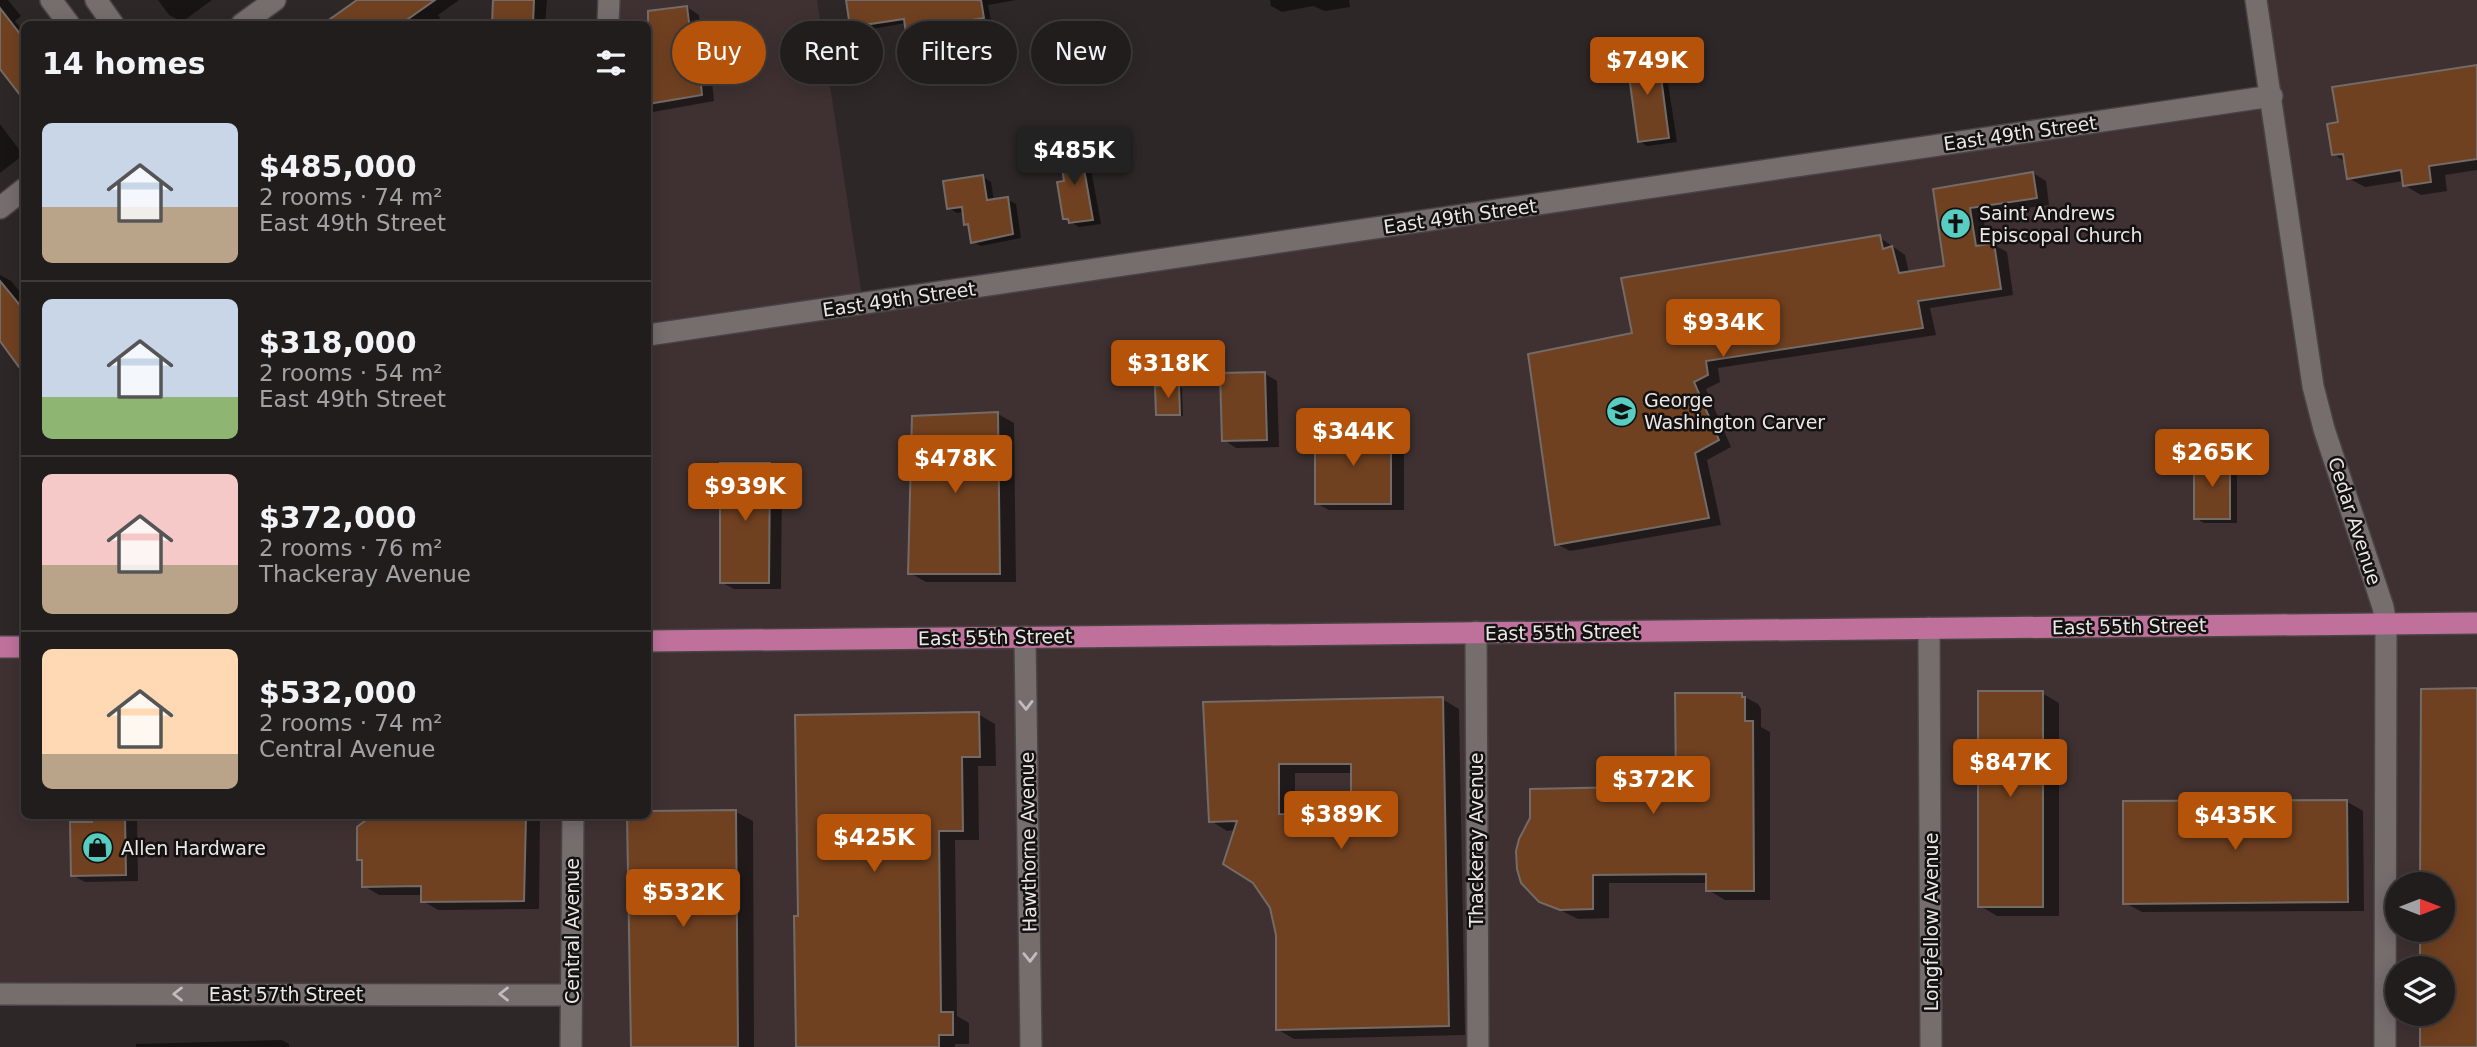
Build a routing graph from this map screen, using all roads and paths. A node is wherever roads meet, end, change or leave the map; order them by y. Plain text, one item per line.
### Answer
1 (51, 0) edge
2 (96, 0) edge
3 (275, 0) edge
4 (609, 0) edge
5 (2256, 0) edge
6 (67, 21) edge
7 (111, 21) edge
8 (246, 21) edge
9 (608, 21) edge
10 (2272, 96) junction
11 (21, 192) edge
12 (0, 208) edge
13 (651, 335) edge
14 (2477, 623) edge
15 (2386, 624) junction
16 (1929, 628) junction
17 (1476, 632) junction
18 (1025, 637) junction
19 (651, 641) edge
20 (0, 647) edge
21 (21, 647) edge
22 (573, 819) edge
23 (0, 994) edge
24 (572, 995) junction
25 (571, 1047) edge
26 (1031, 1047) edge
27 (1478, 1047) edge
28 (1931, 1047) edge
29 (2385, 1047) edge

1 - 6 street
2 - 7 street
3 - 8 street
4 - 9 street
5 - 10 street, Cedar Avenue
10 - 13 street, East 49th Street
10 - 15 street, Cedar Avenue
11 - 12 street
14 - 15 main road, East 55th Street
15 - 16 main road, East 55th Street
15 - 29 street, Cedar Avenue
16 - 17 main road, East 55th Street
16 - 28 street, Longfellow Avenue
17 - 18 main road, East 55th Street
17 - 27 street, Thackeray Avenue
18 - 19 main road, East 55th Street
18 -> 26 street, Hawthorne Avenue
20 - 21 main road
22 - 24 street, Central Avenue
24 -> 23 street, East 57th Street
24 - 25 street, Central Avenue

